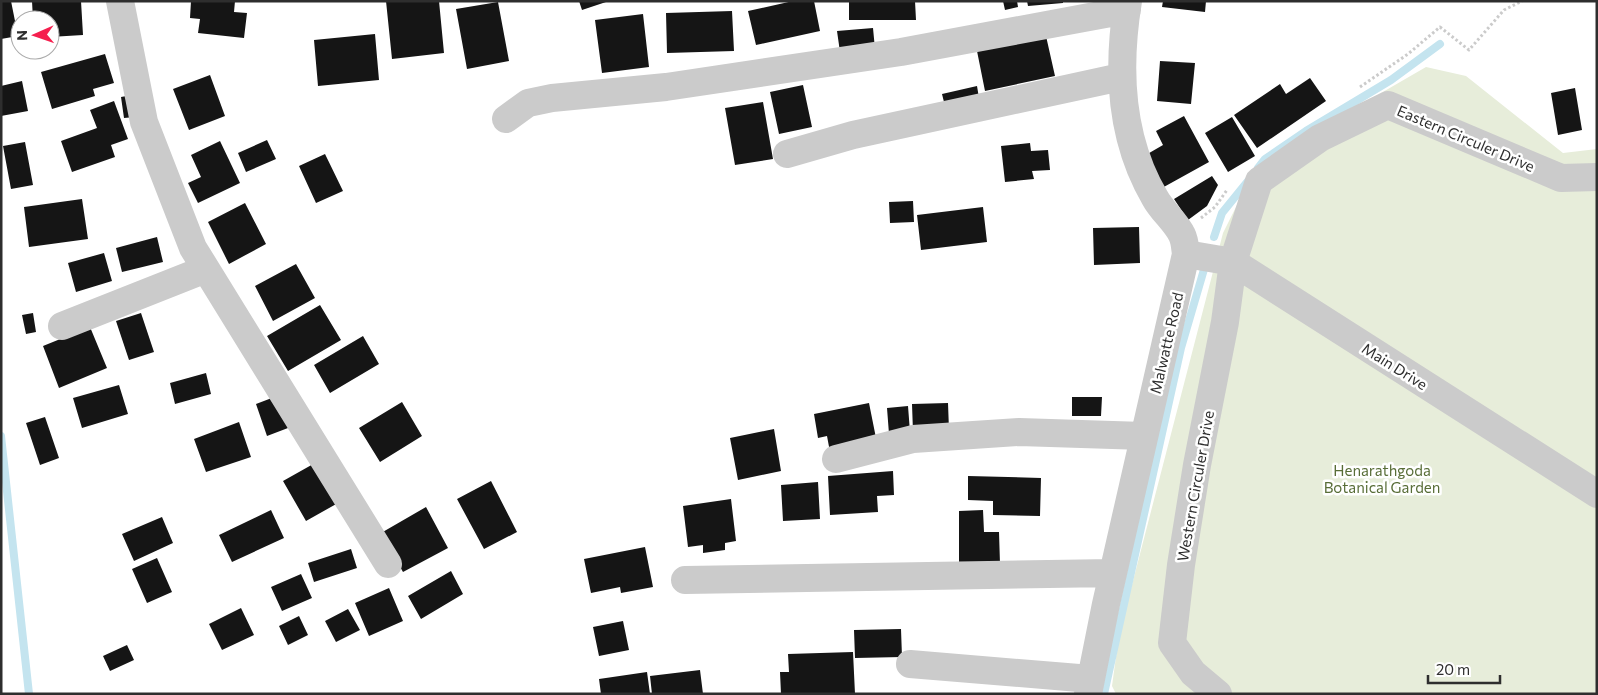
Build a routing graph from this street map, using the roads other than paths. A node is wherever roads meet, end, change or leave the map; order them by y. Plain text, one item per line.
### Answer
1 (120, 1) edge
2 (1128, 6) edge
3 (1121, 77) junction
4 (506, 118) dead end
5 (786, 154) dead end
6 (1597, 177) edge
7 (1186, 254) junction
8 (1233, 262) junction
9 (206, 270) junction
10 (62, 326) dead end
11 (1144, 436) junction
12 (836, 459) dead end
13 (1597, 494) edge
14 (388, 564) dead end
15 (1113, 573) junction
16 (685, 580) dead end
17 (910, 664) dead end
18 (1090, 686) edge
19 (1218, 694) edge

1 - 9 street
2 - 3 street
2 - 4 street
3 - 5 street
3 - 7 street
6 - 8 street, Eastern Circuler Drive
7 - 8 street, Main Drive
7 - 11 street, Malwatte Road
8 - 13 street, Main Drive
8 - 19 street, Western Circuler Drive
9 - 10 street
9 - 14 street
11 - 12 street
11 - 15 street, Malwatte Road
15 - 16 street
15 - 18 street, Malwatte Road
17 - 18 street

